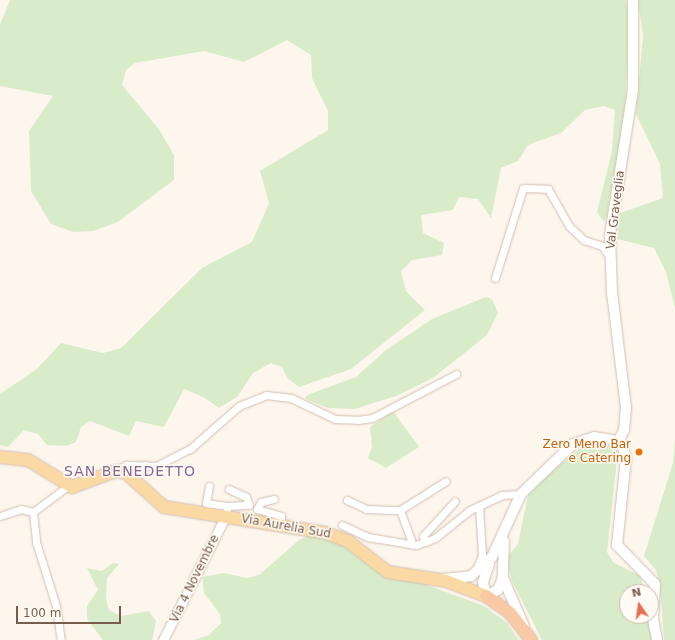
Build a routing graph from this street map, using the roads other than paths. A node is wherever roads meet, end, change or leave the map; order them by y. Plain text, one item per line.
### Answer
1 (633, 0) edge
2 (610, 257) junction
3 (495, 278) dead end
4 (456, 374) dead end
5 (618, 442) junction
6 (0, 458) edge
7 (144, 465) junction
8 (116, 471) junction
9 (135, 479) junction
10 (446, 481) dead end
11 (68, 486) junction
12 (209, 486) dead end
13 (229, 489) dead end
14 (521, 494) junction
15 (274, 499) dead end
16 (348, 500) dead end
17 (455, 501) dead end
18 (479, 506) junction
19 (400, 510) junction
20 (33, 512) junction
21 (226, 512) junction
22 (0, 516) edge
23 (342, 525) dead end
24 (281, 526) junction
25 (505, 533) junction
26 (426, 542) junction
27 (413, 544) junction
28 (492, 557) junction
29 (474, 574) junction
30 (430, 578) junction
31 (503, 578) junction
32 (486, 596) junction
33 (61, 640) edge
34 (163, 640) edge
35 (531, 640) edge
36 (657, 640) edge

1 - 2 main road, Val Graveglia
2 - 3 street
2 - 5 main road, Val Graveglia
4 - 7 street
5 - 14 main road, Via Aurelia Sud
5 - 36 main road
6 - 11 main road
7 - 8 street
7 - 9 street
8 - 9 main road, Via Aurelia Sud
8 - 11 main road
9 - 21 main road, Via Aurelia Sud
10 - 19 street
11 - 20 street
12 - 21 street
13 - 21 street
14 - 18 street
14 - 25 main road, Via Aurelia Sud
15 - 24 street
16 - 19 street
17 - 26 street
18 - 26 street
18 - 29 street
19 - 27 street
20 - 22 street
20 - 33 street
21 - 24 main road, Via Aurelia Sud
21 - 34 street, Via 4 Novembre
23 - 27 street
24 - 30 main road, Via Aurelia Sud
25 - 28 main road, Via Aurelia Sud
25 - 31 main road
26 - 27 street
28 - 29 main road, Via Aurelia Sud
28 - 32 main road
29 - 30 main road, Via Aurelia Sud
30 - 32 main road
31 - 32 main road
31 - 35 main road
32 - 35 highway

